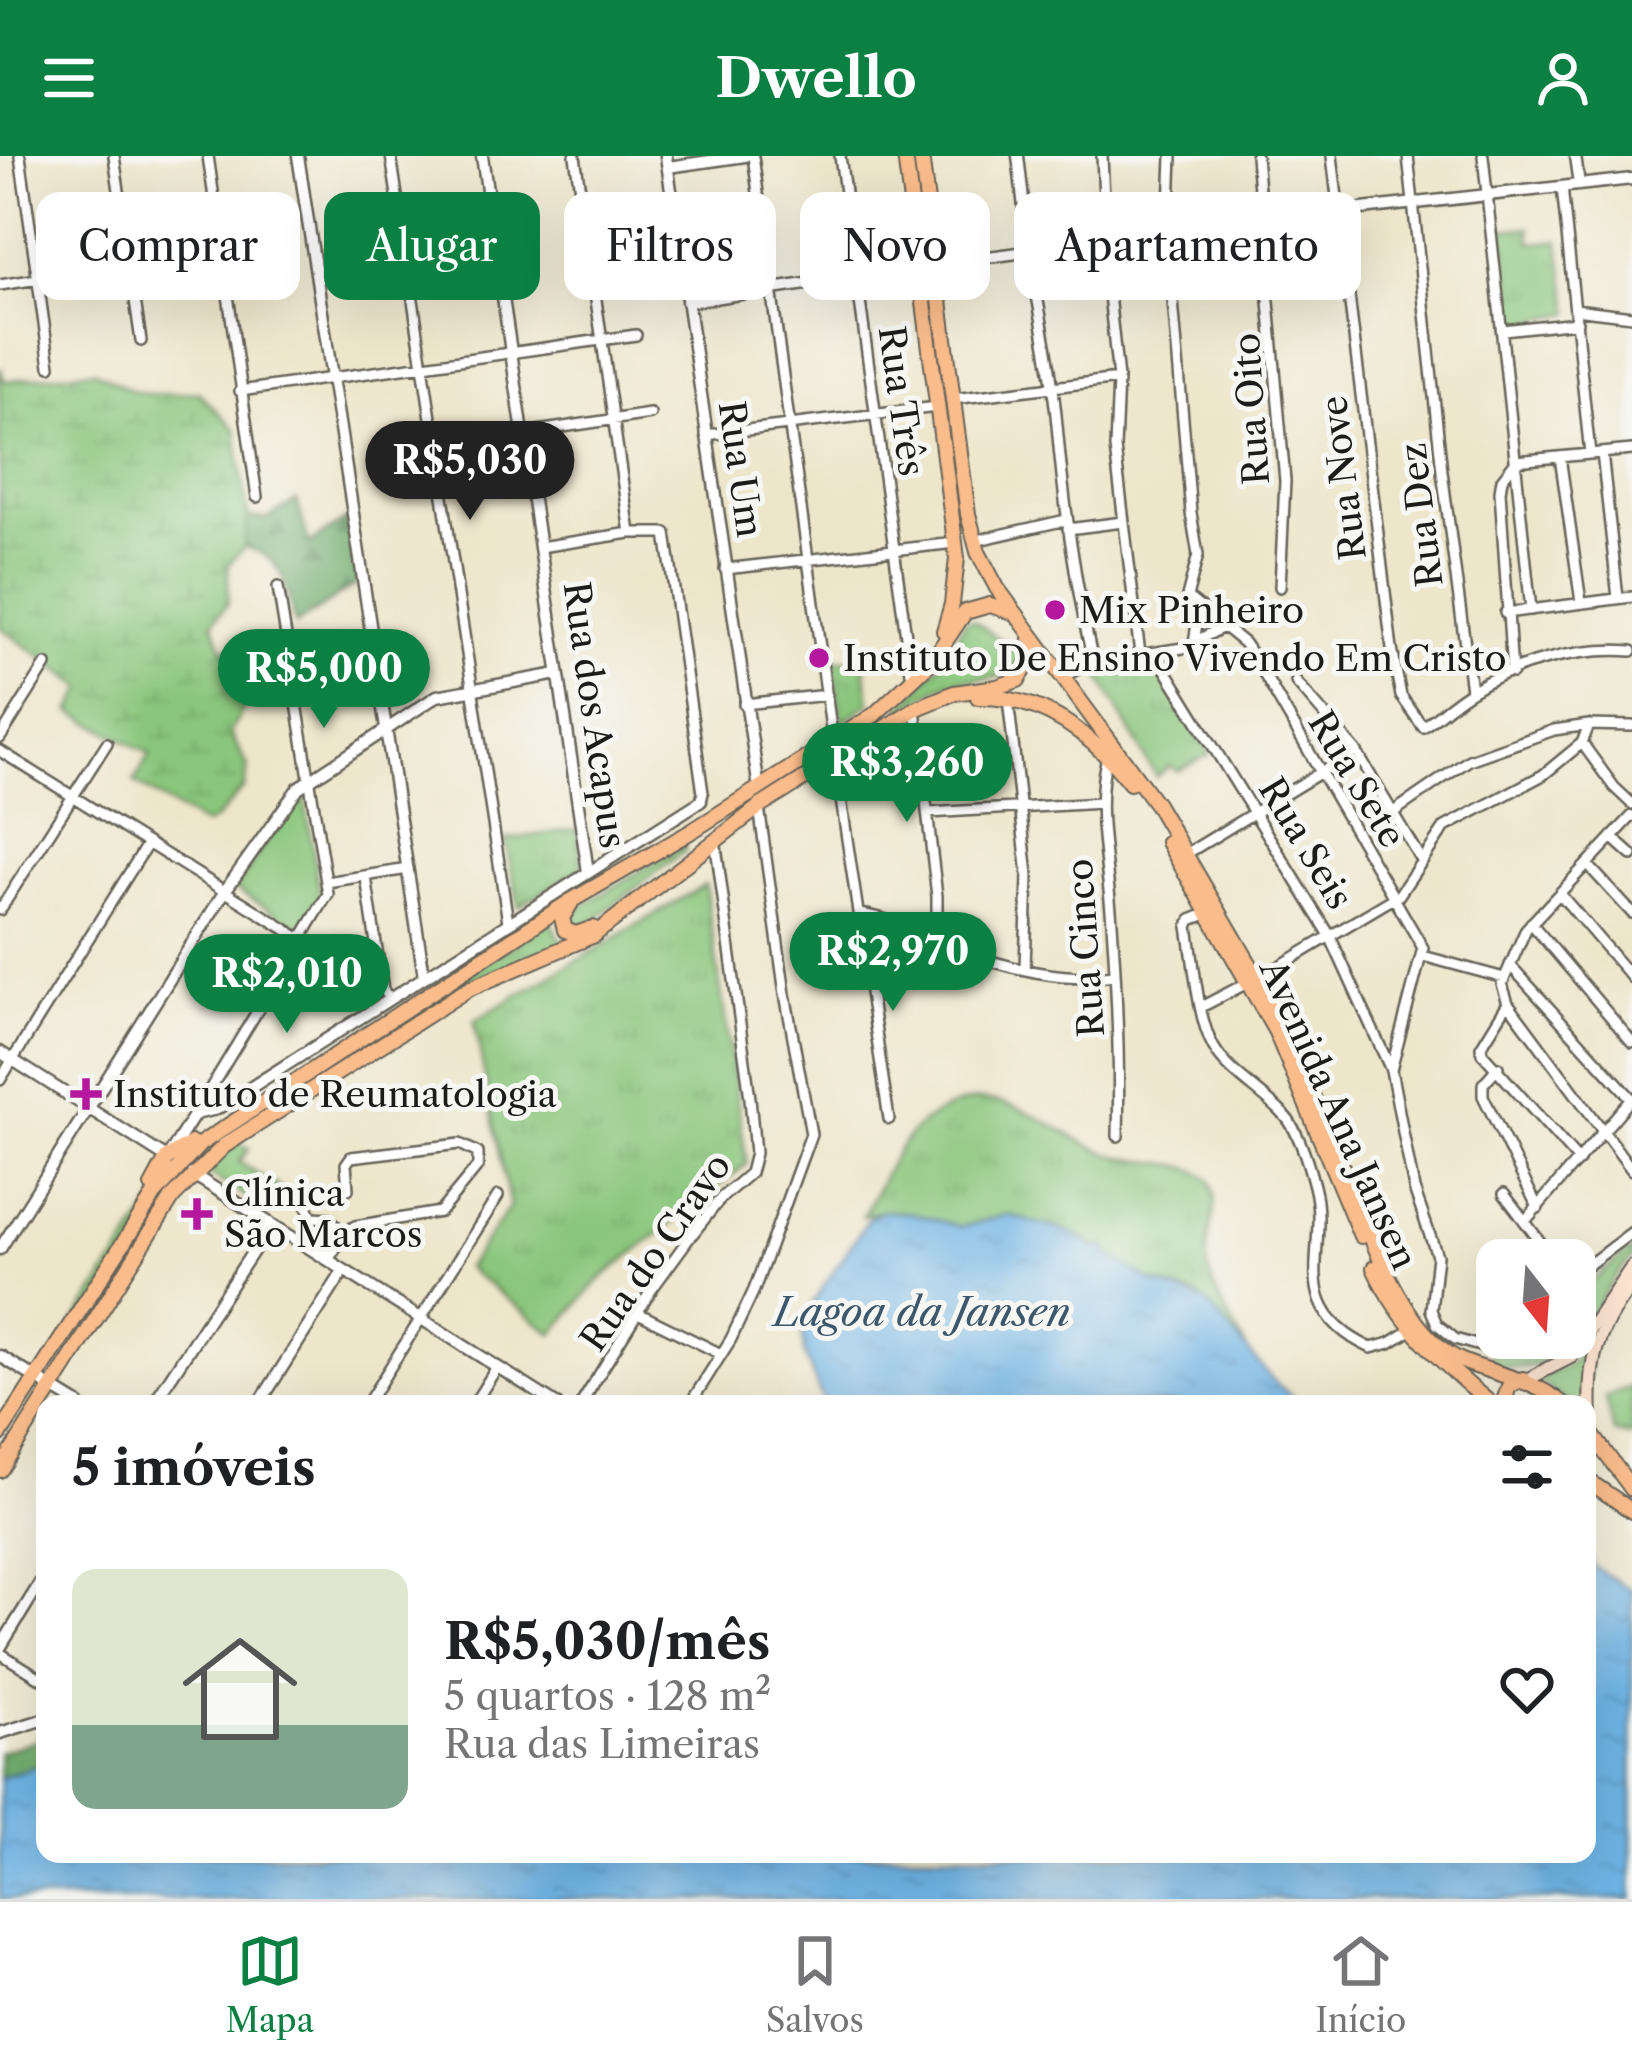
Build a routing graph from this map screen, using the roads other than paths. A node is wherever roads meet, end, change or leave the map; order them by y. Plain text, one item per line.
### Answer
1 (20, 156) edge
2 (114, 156) edge
3 (208, 156) edge
4 (298, 156) edge
5 (391, 156) edge
6 (482, 156) edge
7 (575, 156) edge
8 (749, 156) edge
9 (841, 156) edge
10 (905, 156) edge
11 (921, 156) edge
12 (1018, 156) edge
13 (1102, 156) edge
14 (1172, 156) edge
15 (1256, 156) edge
16 (1332, 156) edge
17 (1408, 156) edge
18 (1483, 156) edge
19 (1575, 156) edge
20 (667, 162) edge
21 (1632, 179) edge
22 (1579, 185) junction
23 (1562, 187) junction
24 (755, 192) edge
25 (846, 192) edge
26 (912, 192) edge
27 (923, 192) edge
28 (1022, 192) edge
29 (1103, 192) edge
30 (1171, 192) edge
31 (1260, 192) edge
32 (1336, 192) edge
33 (1487, 195) junction
34 (1413, 203) junction
35 (1361, 209) edge
36 (36, 265) edge
37 (36, 279) edge
38 (0, 285) edge
39 (41, 300) edge
40 (701, 300) edge
41 (773, 300) edge
42 (861, 300) edge
43 (929, 300) edge
44 (934, 300) edge
45 (1037, 300) edge
46 (1110, 300) edge
47 (1173, 300) edge
48 (1270, 300) edge
49 (1350, 300) edge
50 (687, 302) junction
51 (1575, 309) junction
52 (1632, 316) edge
53 (1577, 322) junction
54 (1503, 330) junction
55 (636, 334) dead end
56 (602, 340) junction
57 (141, 341) dead end
58 (511, 352) junction
59 (424, 365) junction
60 (50, 366) dead end
61 (332, 378) junction
62 (1118, 379) junction
63 (1052, 385) junction
64 (241, 391) junction
65 (953, 399) junction
66 (937, 406) junction
67 (650, 414) dead end
68 (876, 414) junction
69 (613, 420) junction
70 (790, 425) junction
71 (523, 433) junction
72 (706, 435) junction
73 (436, 446) junction
74 (1632, 450) edge
75 (397, 452) dead end
76 (1596, 453) junction
77 (1560, 457) junction
78 (1516, 461) junction
79 (257, 497) dead end
80 (1123, 522) junction
81 (1067, 524) junction
82 (630, 533) junction
83 (974, 541) junction
84 (955, 543) junction
85 (540, 547) junction
86 (896, 549) junction
87 (808, 559) junction
88 (725, 569) junction
89 (278, 587) dead end
90 (1280, 587) dead end
91 (1632, 597) edge
92 (1618, 598) junction
93 (1581, 602) junction
94 (1199, 608) junction
95 (1531, 610) junction
96 (1015, 613) junction
97 (1505, 614) junction
98 (1225, 626) junction
99 (1030, 633) junction
100 (1194, 644) junction
101 (934, 651) junction
102 (1632, 651) edge
103 (910, 653) junction
104 (1140, 654) junction
105 (1156, 654) junction
106 (1093, 662) junction
107 (46, 665) dead end
108 (1512, 673) junction
109 (558, 674) junction
110 (1062, 677) junction
111 (912, 681) junction
112 (1296, 682) dead end
113 (472, 687) junction
114 (1471, 690) junction
115 (827, 695) junction
116 (1008, 699) junction
117 (744, 704) junction
118 (920, 706) junction
119 (1588, 725) junction
120 (1632, 726) edge
121 (386, 728) junction
122 (0, 738) edge
123 (106, 743) dead end
124 (1582, 743) junction
125 (0, 751) edge
126 (834, 751) junction
127 (1356, 751) junction
128 (1107, 757) junction
129 (1319, 771) junction
130 (310, 778) junction
131 (759, 789) junction
132 (71, 795) junction
133 (701, 801) junction
134 (1101, 802) junction
135 (1632, 804) edge
136 (1020, 806) junction
137 (759, 807) junction
138 (1256, 810) junction
139 (1395, 811) junction
140 (722, 812) junction
141 (928, 813) junction
142 (1632, 816) edge
143 (703, 825) junction
144 (1612, 836) junction
145 (715, 839) junction
146 (148, 843) junction
147 (1186, 854) junction
148 (1632, 856) edge
149 (1421, 860) junction
150 (1587, 864) junction
151 (408, 869) junction
152 (588, 872) junction
153 (366, 877) junction
154 (327, 882) junction
155 (225, 891) junction
156 (1560, 894) junction
157 (642, 895) junction
158 (1395, 897) junction
159 (577, 898) junction
160 (0, 910) edge
161 (1209, 913) junction
162 (859, 914) junction
163 (1632, 914) edge
164 (508, 922) junction
165 (1531, 923) junction
166 (1329, 934) junction
167 (302, 939) junction
168 (938, 940) junction
169 (1423, 956) junction
170 (1510, 965) junction
171 (1025, 968) junction
172 (1114, 975) junction
173 (424, 976) junction
174 (1504, 978) junction
175 (1632, 978) edge
176 (1253, 980) junction
177 (386, 994) junction
178 (1508, 1003) junction
179 (1203, 1006) junction
180 (1632, 1042) edge
181 (0, 1052) edge
182 (13, 1060) junction
183 (1498, 1067) junction
184 (1391, 1070) junction
185 (0, 1080) edge
186 (1632, 1098) edge
187 (88, 1108) junction
188 (195, 1114) junction
189 (889, 1119) dead end
190 (222, 1127) junction
191 (1604, 1134) junction
192 (1118, 1136) dead end
193 (167, 1158) junction
194 (1580, 1161) junction
195 (1632, 1170) edge
196 (193, 1174) junction
197 (1504, 1194) dead end
198 (499, 1196) dead end
199 (1538, 1208) junction
200 (142, 1214) junction
201 (1526, 1220) junction
202 (271, 1224) junction
203 (1632, 1232) edge
204 (1540, 1239) edge
205 (0, 1249) edge
206 (325, 1258) junction
207 (1596, 1259) edge
208 (1632, 1268) edge
209 (344, 1270) junction
210 (1632, 1285) edge
211 (638, 1313) junction
212 (421, 1319) junction
213 (1411, 1330) junction
214 (1476, 1344) edge
215 (721, 1354) junction
216 (0, 1356) edge
217 (496, 1367) junction
218 (36, 1378) junction
219 (1524, 1380) junction
220 (52, 1388) junction
221 (48, 1395) edge
222 (63, 1395) edge
223 (159, 1395) edge
224 (266, 1395) edge
225 (373, 1395) edge
226 (479, 1395) edge
227 (541, 1395) edge
228 (587, 1395) edge
229 (696, 1395) edge
230 (1480, 1395) edge
231 (1506, 1395) edge
232 (1548, 1395) edge
233 (1589, 1395) edge
234 (36, 1413) edge
235 (0, 1435) edge
236 (1596, 1440) edge
237 (0, 1470) edge
238 (1596, 1486) edge
239 (1632, 1489) edge
240 (1632, 1511) edge
241 (36, 1590) edge
242 (0, 1650) edge
243 (36, 1676) edge
244 (36, 1722) edge
245 (0, 1733) edge

1 - 36 street
2 - 57 street
3 - 64 street
4 - 61 street
5 - 59 street
6 - 58 street, Rua dos Acapus
7 - 56 street
8 - 20 street
8 - 24 street
9 - 25 street, Rua Três
10 - 26 main road
11 - 27 main road
12 - 28 street
13 - 29 street
14 - 30 street
15 - 31 street, Rua Oito
16 - 32 street, Rua Nove
17 - 34 street, Rua Dez
18 - 33 street
19 - 22 street
20 - 50 street, Rua Um
21 - 22 street
22 - 23 street
23 - 33 street
23 - 51 street
33 - 34 street
33 - 54 street
34 - 35 street
34 - 114 street, Rua Dez
37 - 38 street
39 - 60 street
40 - 50 street
41 - 70 street
42 - 68 street, Rua Três
43 - 66 main road
44 - 65 main road, Avenida Ana Jansen
45 - 63 street
46 - 62 street
47 - 94 street
48 - 90 street, Rua Oito
49 - 114 street, Rua Nove
50 - 72 street, Rua Um
51 - 52 street
51 - 53 street
53 - 54 street
53 - 76 street
54 - 78 street
55 - 56 street
56 - 58 street
56 - 69 street
58 - 59 street
58 - 71 street, Rua dos Acapus
59 - 61 street
59 - 73 street
61 - 64 street
61 - 121 street
62 - 63 street
62 - 80 street
63 - 65 street
63 - 81 street
64 - 79 street
65 - 83 main road, Avenida Ana Jansen
66 - 68 street
66 - 84 main road
67 - 69 street
68 - 70 street
68 - 86 street, Rua Três
69 - 71 street
69 - 82 street
70 - 72 street
70 - 87 street
71 - 73 street
71 - 85 street, Rua dos Acapus
72 - 88 street, Rua Um
73 - 75 street
73 - 113 street
74 - 76 street
76 - 77 street
76 - 92 street
77 - 78 street
77 - 93 street
78 - 95 street
78 - 97 street
80 - 81 street
80 - 104 street
81 - 83 street
81 - 106 street
82 - 85 street
82 - 133 street
83 - 96 main road, Avenida Ana Jansen
84 - 86 street
84 - 101 main road
85 - 109 street, Rua dos Acapus
86 - 87 street
86 - 103 street, Rua Três
87 - 88 street
87 - 115 street
88 - 117 street, Rua Um
89 - 130 street
91 - 92 street
92 - 93 street
93 - 95 street
94 - 98 street, Rua Sete
94 - 100 street
95 - 97 street
96 - 99 main road, Avenida Ana Jansen
96 - 111 main road
97 - 108 street
98 - 100 street
98 - 129 street, Rua Sete
99 - 110 main road, Avenida Ana Jansen
99 - 118 main road
100 - 105 street
101 - 103 street
101 - 111 main road
102 - 108 street
103 - 111 street, Rua Três
104 - 105 street
104 - 106 street
105 - 138 street, Rua Seis
106 - 110 street
107 - 122 street
108 - 114 street
109 - 113 street
109 - 152 street, Rua dos Acapus
110 - 147 main road, Avenida Ana Jansen
111 - 126 main road
112 - 127 street
113 - 121 street
113 - 164 street
115 - 117 street
115 - 126 street
116 - 118 main road, Avenida Ana Jansen
116 - 128 main road, Avenida Ana Jansen
116 - 136 street
117 - 131 street, Rua Um
118 - 126 main road
118 - 141 street
119 - 120 street
119 - 124 street
119 - 139 street
121 - 130 street
121 - 151 street
123 - 132 street
124 - 135 street
124 - 149 street
125 - 132 street
126 - 131 main road
126 - 137 main road
126 - 162 street
127 - 129 street
127 - 139 street
128 - 134 street, Rua Cinco
128 - 161 main road, Avenida Ana Jansen
129 - 138 street
129 - 158 street, Rua Sete
130 - 154 street
130 - 155 street
131 - 140 main road
132 - 146 street
132 - 160 street
133 - 140 street
133 - 143 street
133 - 152 street
134 - 136 street
134 - 172 street, Rua Cinco
136 - 141 street
136 - 171 street
137 - 145 main road
137 - 215 street
138 - 147 street
138 - 166 street, Rua Seis
139 - 149 street
140 - 143 main road
141 - 168 street
142 - 144 street
143 - 159 main road
144 - 148 street
144 - 150 street
145 - 157 main road
145 - 211 street, Rua do Cravo
146 - 155 street
146 - 182 street
147 - 176 main road, Avenida Ana Jansen
149 - 158 street
150 - 156 street
150 - 163 street
151 - 153 street
151 - 173 street
152 - 164 street
153 - 154 street
153 - 177 street
154 - 167 street
155 - 167 street
155 - 187 street
156 - 165 street
156 - 175 street
157 - 159 main road
157 - 196 main road
158 - 166 street
158 - 169 street, Rua Sete
159 - 190 main road
161 - 176 main road, Avenida Ana Jansen
161 - 179 street
162 - 168 street
162 - 189 street
164 - 173 street
165 - 170 street
165 - 180 street
166 - 176 street
166 - 184 street, Rua Seis
167 - 177 street
167 - 188 street
168 - 171 street
169 - 174 street
169 - 184 street
170 - 174 street
170 - 186 street
171 - 172 street
172 - 192 street, Rua Cinco
173 - 177 street
174 - 178 street
176 - 179 street
176 - 213 main road, Avenida Ana Jansen
176 - 219 main road, Avenida Ana Jansen
177 - 188 street
178 - 183 street
178 - 191 street
179 - 213 street
181 - 182 street
182 - 185 street
182 - 187 street
183 - 194 street
183 - 199 street
184 - 214 street
186 - 191 street
187 - 193 street
187 - 205 street
188 - 193 street
190 - 193 main road
190 - 200 main road
191 - 194 street
191 - 195 street
193 - 200 main road
194 - 199 street
196 - 202 street
196 - 220 main road
197 - 201 street
198 - 212 street
199 - 201 street
200 - 218 main road
201 - 204 street
202 - 206 street
202 - 223 street
203 - 207 street
206 - 206 street
206 - 209 street
208 - 219 main road
209 - 212 street
209 - 224 street
210 - 233 main road
211 - 215 street
211 - 228 street, Rua do Cravo
212 - 217 street
212 - 225 street
213 - 230 main road, Avenida Ana Jansen
215 - 229 street
216 - 218 street
217 - 226 street
217 - 227 street
218 - 220 street
218 - 235 main road
219 - 231 main road
219 - 232 main road, Avenida Ana Jansen
220 - 221 main road
220 - 222 street
234 - 237 main road
236 - 239 main road
238 - 240 main road
241 - 242 street
242 - 243 street
244 - 245 street

